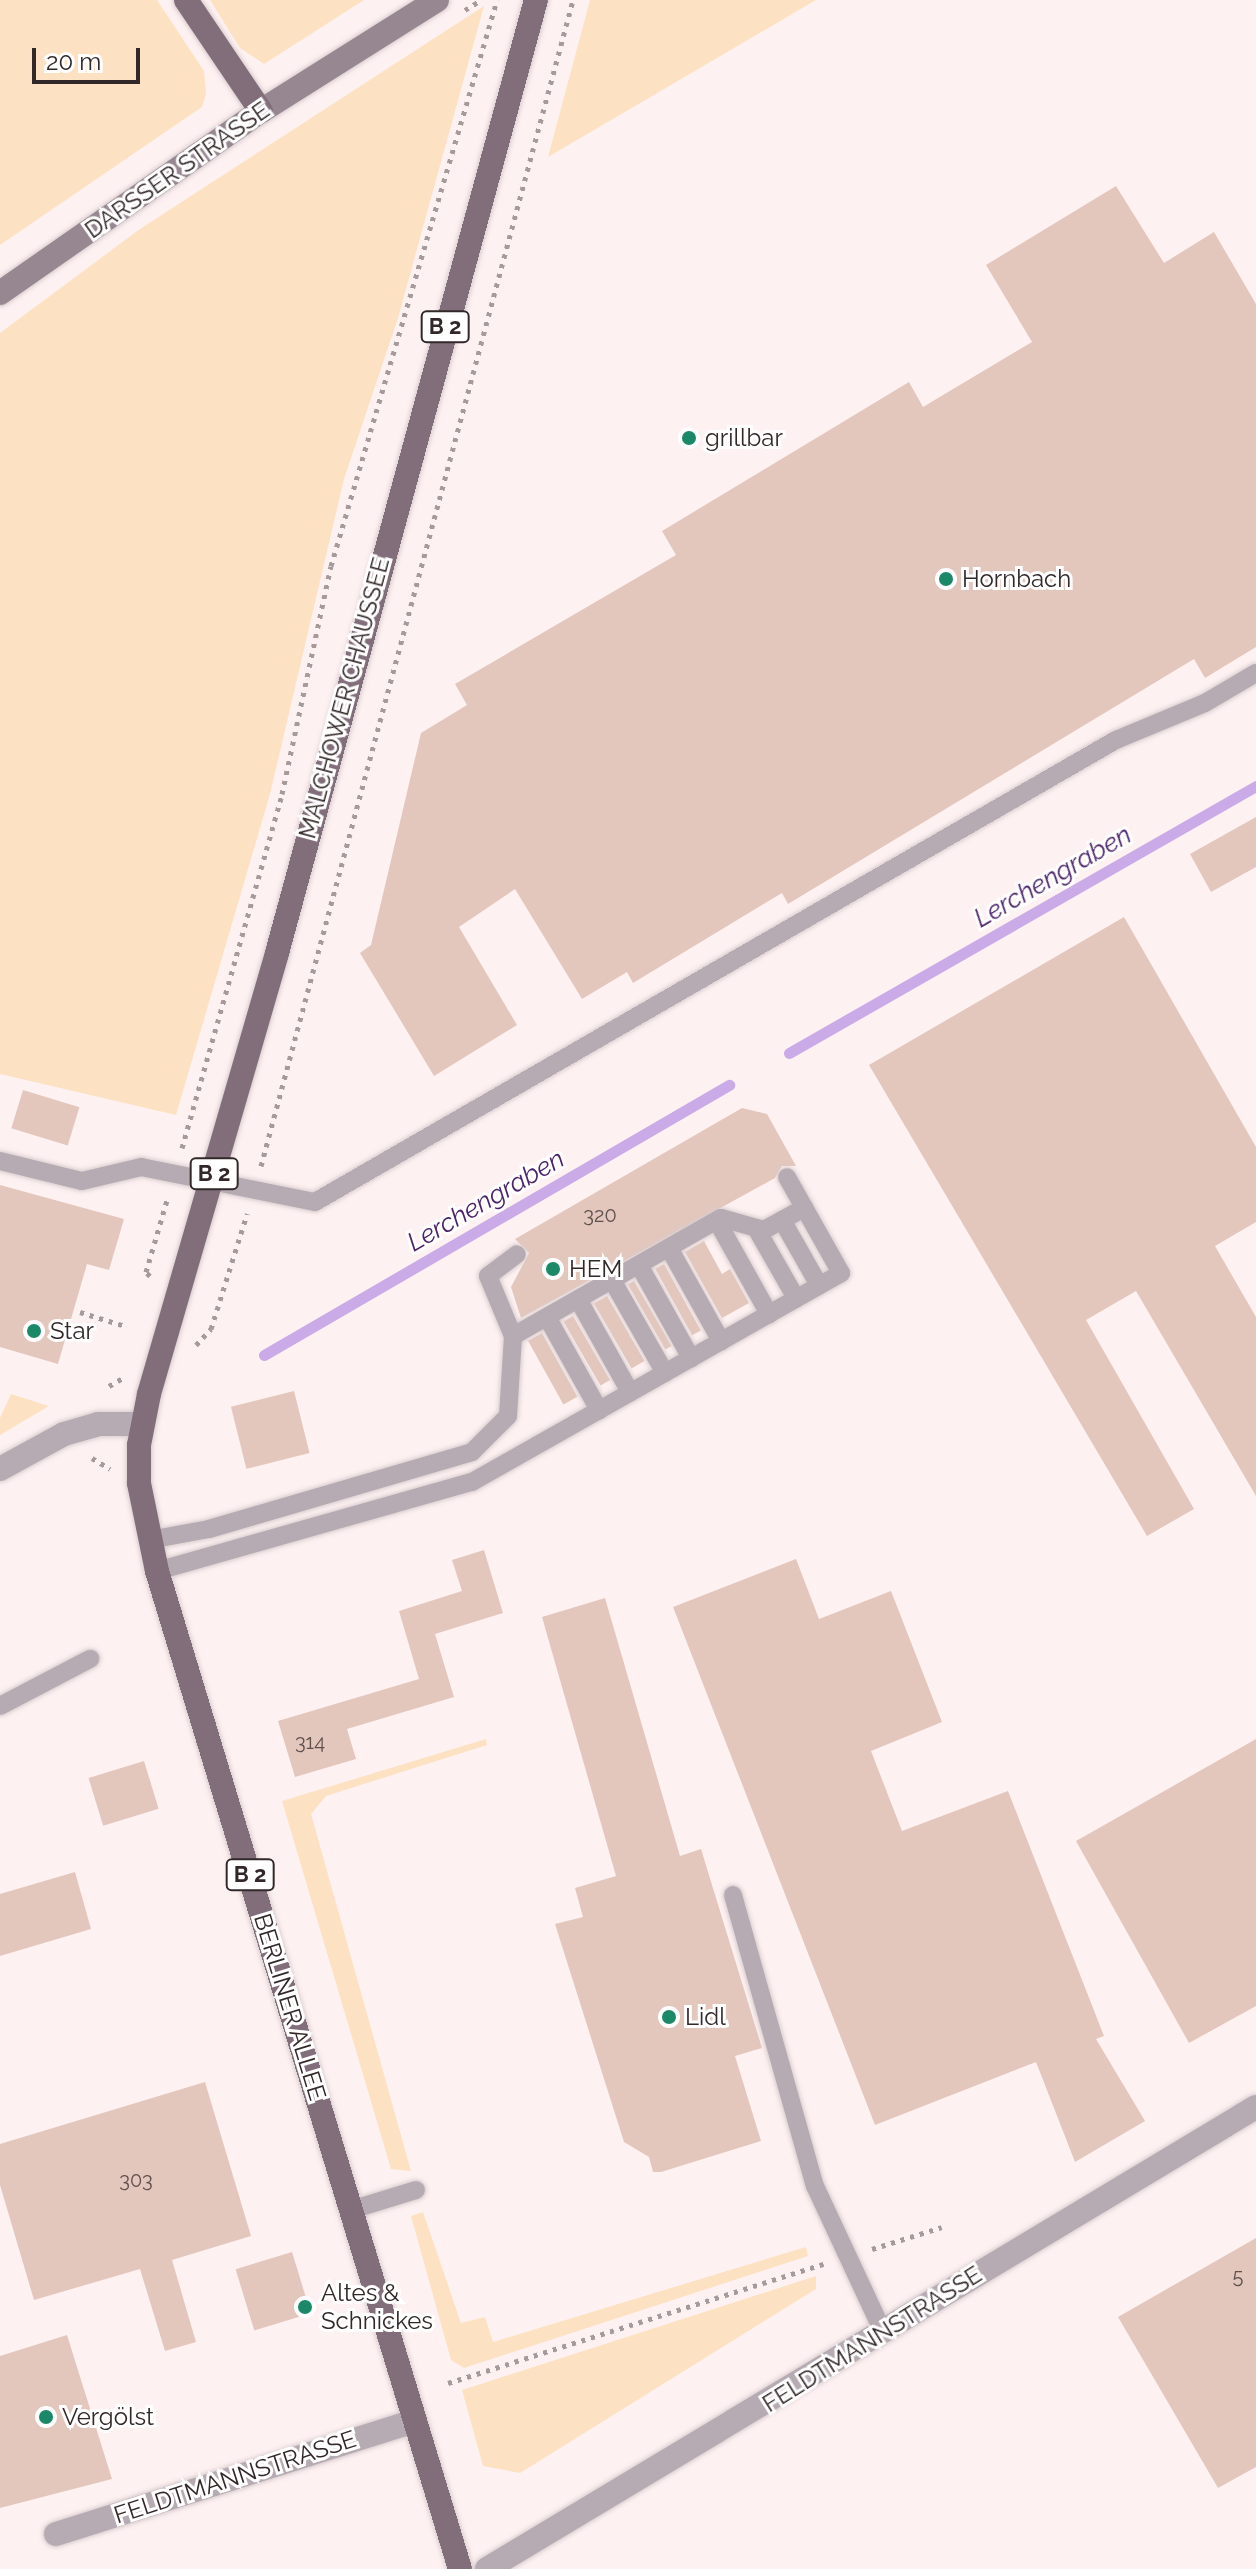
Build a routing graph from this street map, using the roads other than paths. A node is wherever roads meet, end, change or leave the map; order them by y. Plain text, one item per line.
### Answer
1 (186, 0) edge
2 (437, 0) edge
3 (536, 0) edge
4 (261, 111) junction
5 (0, 293) edge
6 (1256, 673) edge
7 (0, 1161) edge
8 (787, 1177) dead end
9 (212, 1183) junction
10 (804, 1208) junction
11 (782, 1220) junction
12 (717, 1221) junction
13 (756, 1228) junction
14 (669, 1248) junction
15 (517, 1254) dead end
16 (639, 1265) junction
17 (612, 1280) junction
18 (819, 1285) junction
19 (796, 1298) junction
20 (578, 1299) junction
21 (769, 1314) junction
22 (547, 1317) junction
23 (513, 1336) junction
24 (721, 1341) junction
25 (691, 1358) junction
26 (665, 1373) junction
27 (630, 1392) junction
28 (149, 1394) joint
29 (599, 1410) junction
30 (142, 1424) junction
31 (0, 1469) edge
32 (149, 1540) junction
33 (157, 1571) junction
34 (90, 1659) dead end
35 (0, 1706) edge
36 (733, 1895) dead end
37 (1256, 2107) edge
38 (416, 2190) dead end
39 (351, 2210) junction
40 (883, 2332) junction
41 (415, 2421) junction
42 (56, 2534) dead end
43 (460, 2569) edge
44 (487, 2569) edge

1 - 4 main road
2 - 4 main road, DARSSER STRASSE
3 - 9 main road, MALCHOWER CHAUSSEE / B 2
4 - 5 main road, DARSSER STRASSE
6 - 9 lane
7 - 9 lane
8 - 10 lane
9 - 28 main road, MALCHOWER CHAUSSEE / B 2
10 - 11 lane
10 - 18 lane
11 - 13 lane
11 - 18 lane
12 - 13 lane
12 - 14 lane
12 - 21 lane
13 - 19 lane
14 - 16 lane
14 - 24 lane
15 - 23 lane
16 - 17 lane
16 - 25 lane
17 - 20 lane
17 - 26 lane
18 - 19 lane
19 - 21 lane
20 - 22 lane
20 - 27 lane
21 - 24 lane
22 - 23 lane
22 - 29 lane
23 - 32 lane
24 - 25 lane
25 - 26 lane
26 - 27 lane
27 - 29 lane
28 - 30 main road, BERLINER ALLEE / B 2
29 - 33 lane
30 - 31 street
30 - 32 main road, BERLINER ALLEE / B 2
32 - 33 main road, BERLINER ALLEE / B 2
33 - 39 main road, BERLINER ALLEE / B 2
34 - 35 lane
36 - 40 lane
37 - 40 street, FELDTMANNSTRASSE
38 - 39 lane
39 - 41 main road, BERLINER ALLEE / B 2
40 - 44 street, FELDTMANNSTRASSE
41 - 42 street, FELDTMANNSTRASSE
41 - 43 main road, BERLINER ALLEE / B 2

